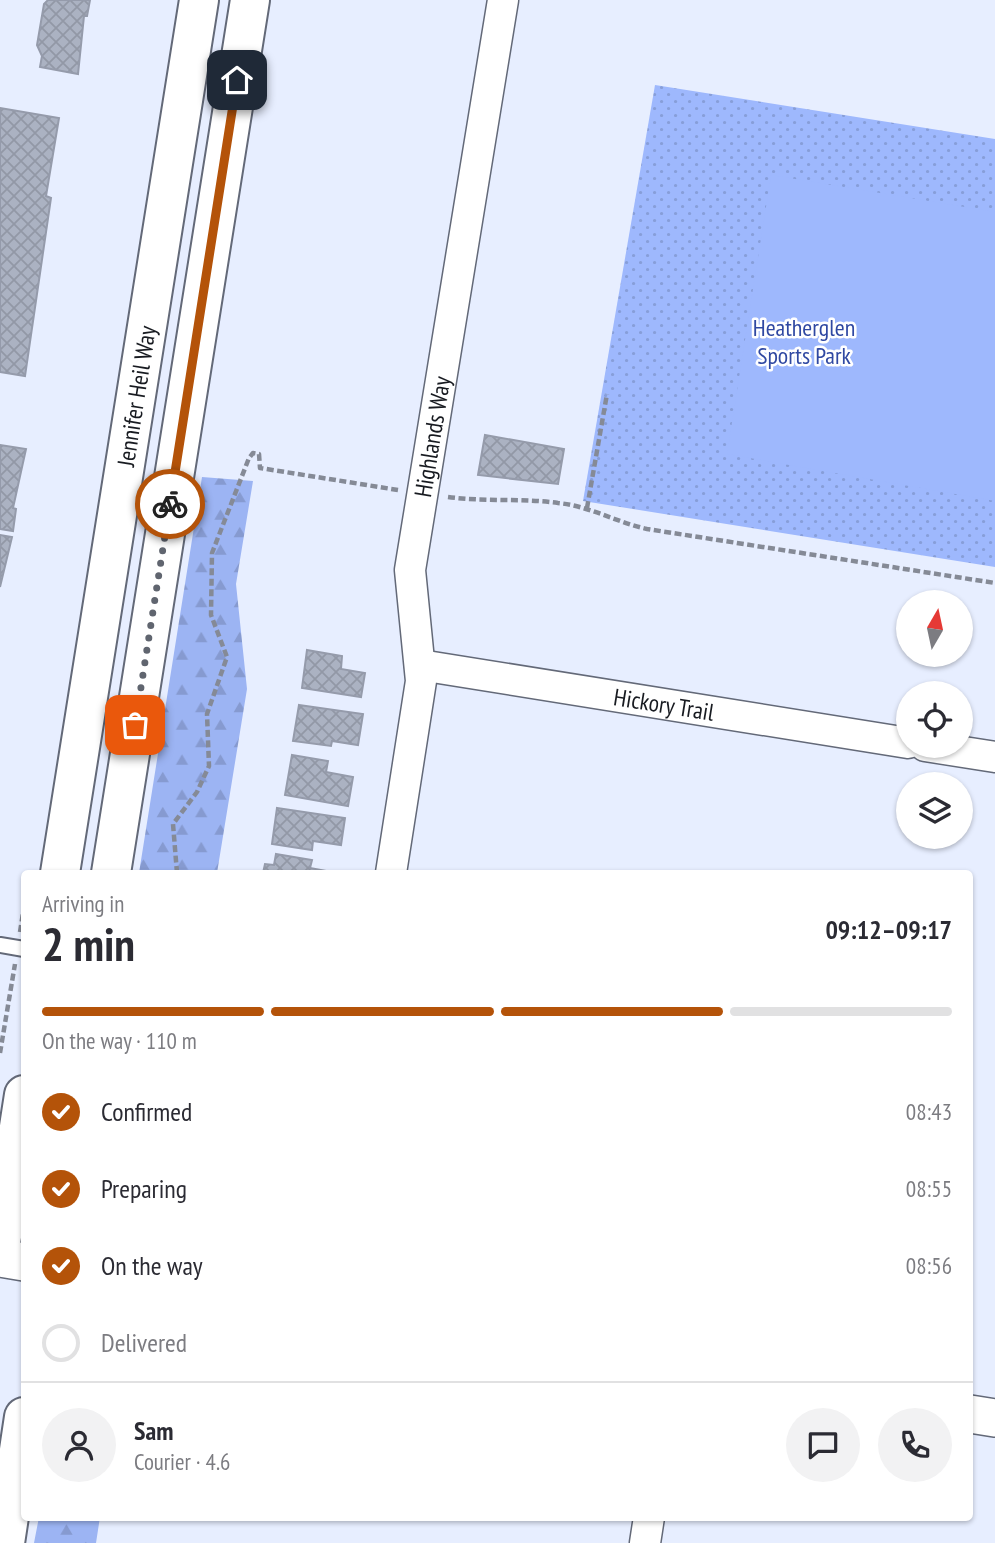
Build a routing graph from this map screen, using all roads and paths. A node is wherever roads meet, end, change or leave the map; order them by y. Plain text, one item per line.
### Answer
1 (199, 0) edge
2 (250, 0) edge
3 (503, 0) edge
4 (607, 394) dead end
5 (423, 494) junction
6 (587, 508) junction
7 (995, 583) edge
8 (420, 665) junction
9 (896, 741) edge
10 (973, 754) edge
11 (995, 757) edge
12 (60, 870) edge
13 (111, 870) edge
14 (177, 870) edge
15 (391, 870) edge
16 (0, 945) edge
17 (21, 948) edge
18 (11, 988) dead end
19 (0, 1053) edge
20 (21, 1114) edge
21 (0, 1249) edge
22 (0, 1258) edge
23 (21, 1262) edge
24 (973, 1414) edge
25 (995, 1418) edge
26 (21, 1437) edge
27 (648, 1521) edge
28 (5, 1543) edge
29 (645, 1543) edge

1 - 12 main road, Jennifer Heil Way
2 - 13 main road, Jennifer Heil Way
3 - 5 street, Highlands Way
4 - 6 path
5 - 6 path
5 - 8 street, Highlands Way
5 - 14 path
6 - 7 path
8 - 9 street, Hickory Trail
8 - 15 street, Highlands Way
10 - 11 street
16 - 17 lane
18 - 19 path
20 - 21 main road
22 - 23 street
24 - 25 street
26 - 28 main road
27 - 29 street

